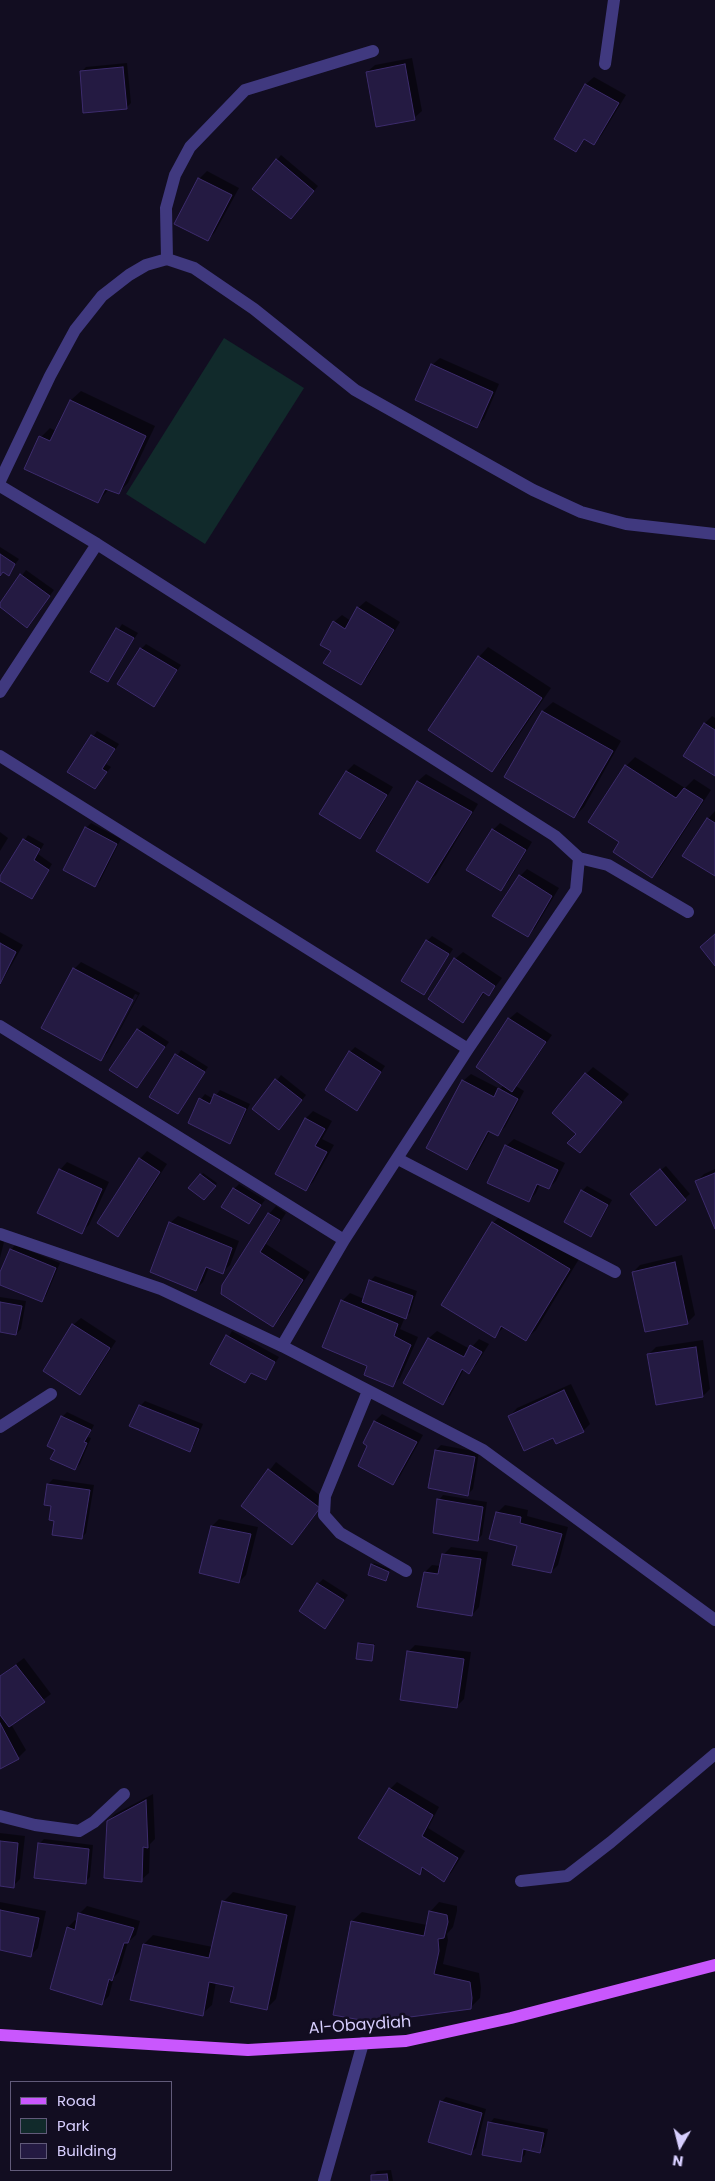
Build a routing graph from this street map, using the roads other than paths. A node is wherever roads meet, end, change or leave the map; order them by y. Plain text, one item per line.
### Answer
1 (614, 0) edge
2 (373, 51) dead end
3 (605, 64) dead end
4 (167, 259) junction
5 (0, 481) edge
6 (0, 486) edge
7 (715, 534) edge
8 (97, 544) junction
9 (0, 692) edge
10 (0, 756) edge
11 (579, 858) junction
12 (688, 912) dead end
13 (0, 1026) edge
14 (468, 1049) junction
15 (398, 1159) junction
16 (0, 1234) edge
17 (344, 1240) junction
18 (615, 1272) dead end
19 (282, 1346) junction
20 (368, 1391) junction
21 (52, 1394) dead end
22 (0, 1426) edge
23 (406, 1571) dead end
24 (715, 1620) edge
25 (715, 1754) edge
26 (124, 1794) dead end
27 (0, 1816) edge
28 (521, 1880) dead end
29 (715, 1965) edge
30 (0, 2035) edge
31 (363, 2043) junction
32 (324, 2181) edge

1 - 3 street
2 - 4 street
4 - 5 street
4 - 7 street
6 - 8 street
8 - 9 street
8 - 11 street
10 - 14 street
11 - 12 street
11 - 14 street
13 - 17 street
14 - 15 street
15 - 17 street
15 - 18 street
16 - 19 street
17 - 19 street
19 - 20 street
20 - 23 street
20 - 24 street
21 - 22 street
25 - 28 street
26 - 27 street
29 - 31 main road, Al-Obaydiah
30 - 31 main road, Al-Obaydiah
31 - 32 street

